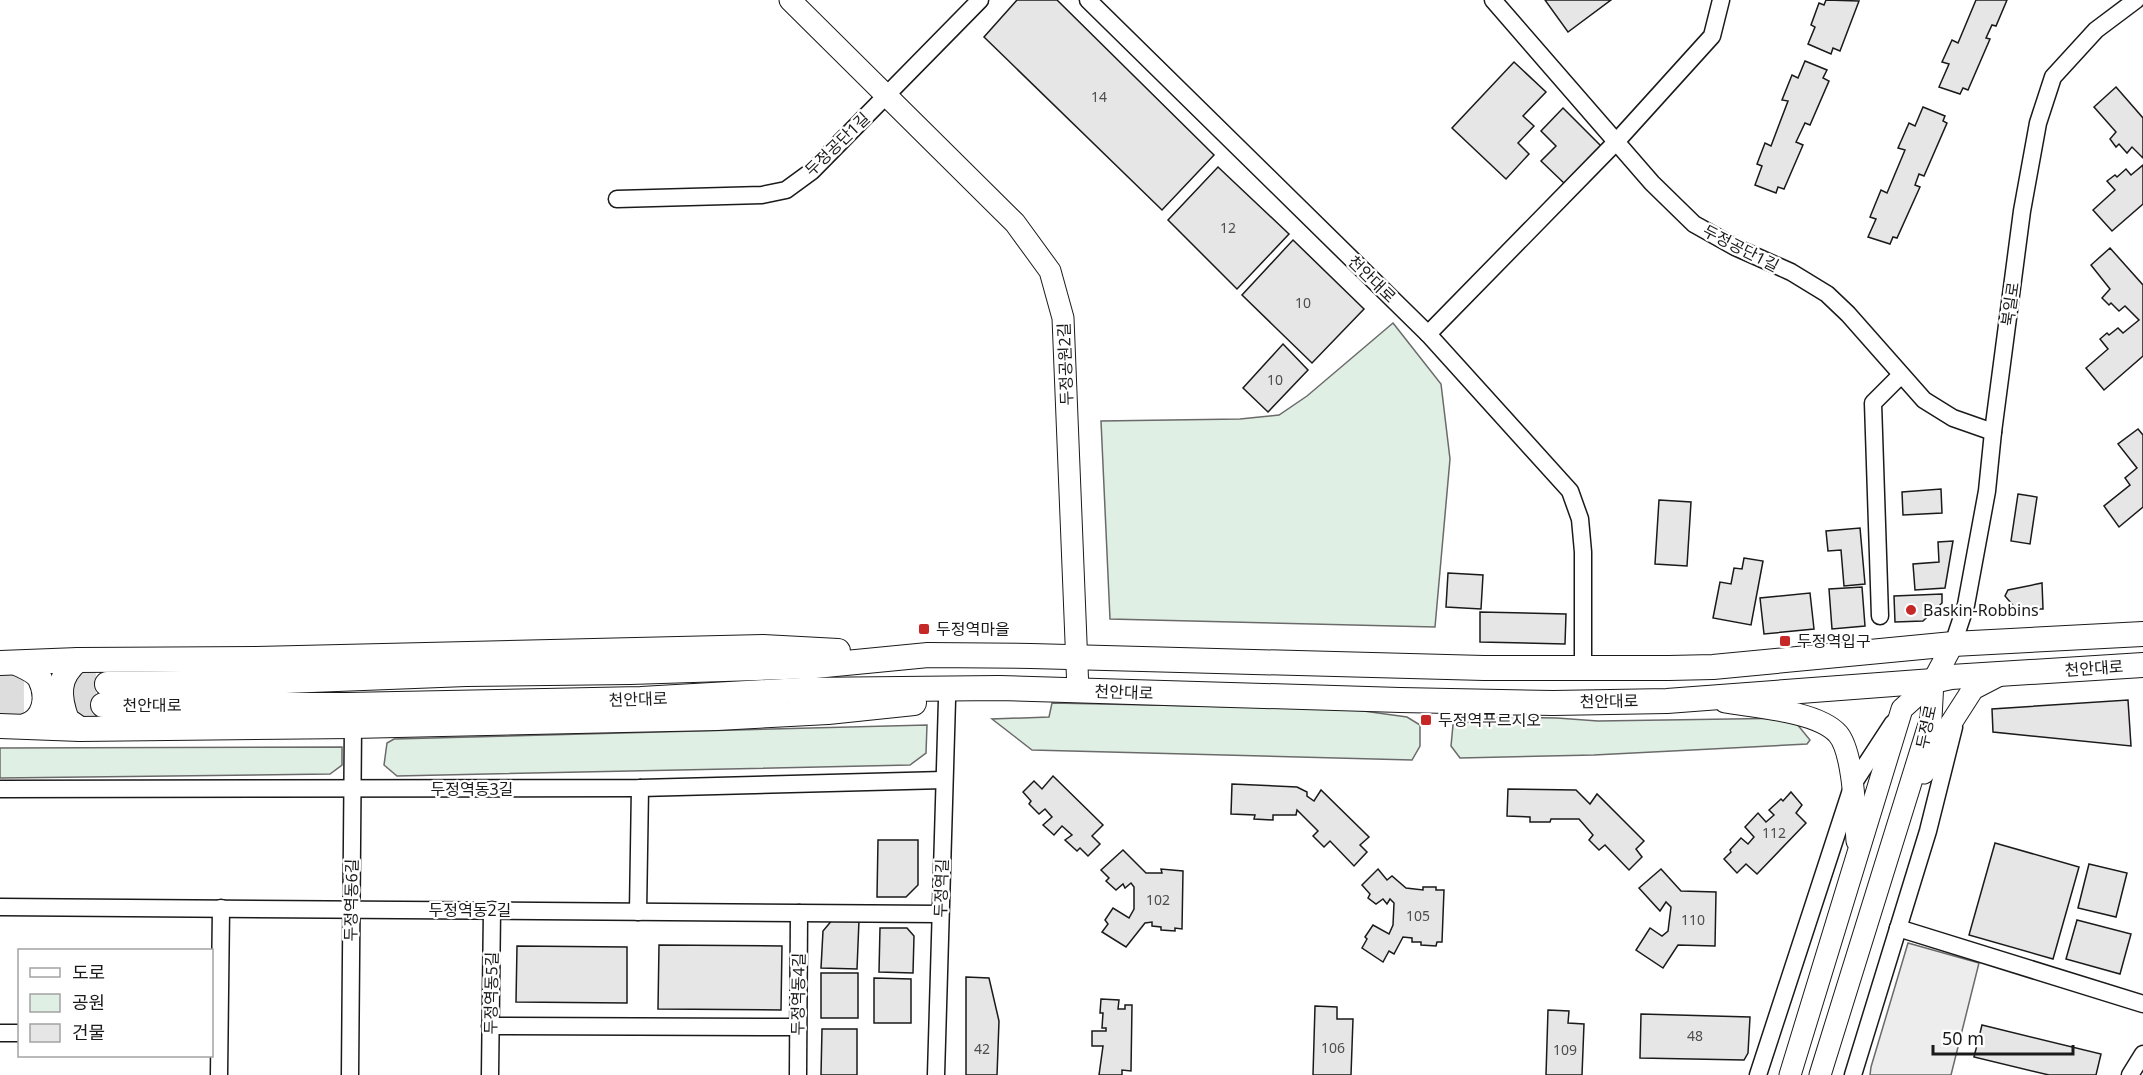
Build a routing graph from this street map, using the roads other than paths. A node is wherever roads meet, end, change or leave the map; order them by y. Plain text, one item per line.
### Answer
1 (790, 0) edge
2 (980, 0) edge
3 (1088, 0) edge
4 (1493, 0) edge
5 (1721, 0) edge
6 (2136, 0) edge
7 (886, 96) junction
8 (1616, 142) junction
9 (617, 199) dead end
10 (1428, 334) junction
11 (1902, 375) junction
12 (1993, 432) junction
13 (1880, 616) dead end
14 (2143, 634) edge
15 (1953, 644) junction
16 (928, 655) junction
17 (1077, 657) junction
18 (78, 660) junction
19 (9, 663) edge
20 (2143, 665) edge
21 (1583, 669) junction
22 (2002, 674) junction
23 (1933, 681) junction
24 (999, 688) junction
25 (1078, 691) junction
26 (1700, 698) junction
27 (947, 700) junction
28 (1902, 710) junction
29 (1959, 710) junction
30 (0, 726) edge
31 (25, 726) junction
32 (353, 726) junction
33 (80, 729) junction
34 (944, 780) junction
35 (1853, 784) junction
36 (640, 788) junction
37 (0, 789) edge
38 (352, 789) junction
39 (1898, 825) junction
40 (1857, 857) junction
41 (0, 907) edge
42 (221, 908) junction
43 (351, 909) junction
44 (492, 910) junction
45 (638, 912) junction
46 (799, 913) junction
47 (940, 914) junction
48 (1898, 928) junction
49 (2143, 1004) edge
50 (490, 1026) junction
51 (798, 1027) junction
52 (0, 1033) edge
53 (18, 1033) edge
54 (215, 1033) edge
55 (2143, 1054) edge
56 (219, 1075) edge
57 (350, 1075) edge
58 (490, 1075) edge
59 (798, 1075) edge
60 (936, 1075) edge
61 (1758, 1075) edge
62 (1790, 1075) edge
63 (1820, 1075) edge
64 (1853, 1075) edge
65 (2130, 1075) edge

1 - 7 street, 두정공원2길
2 - 7 street, 두정공단1길
3 - 10 street, 천안대로
4 - 8 street, 두정공단1길
5 - 8 street
6 - 12 street, 북일로
7 - 9 street, 두정공단1길
7 - 17 street, 두정공원2길
8 - 10 street
8 - 11 street, 두정공단1길
10 - 21 street, 천안대로
11 - 12 street, 두정공단1길
11 - 13 street
12 - 15 street, 북일로
14 - 15 main road, 천안대로
15 - 21 main road, 천안대로
15 - 23 street
16 - 17 main road, 천안대로
16 - 18 main road
16 - 24 main road, 천안대로
17 - 21 main road, 천안대로
17 - 25 street, 두정공원2길
18 - 19 main road
18 - 33 main road
19 - 31 main road
20 - 22 main road, 천안대로
22 - 23 main road, 천안대로
22 - 29 street
23 - 26 main road, 천안대로
23 - 28 street, 두정로
23 - 39 street, 두정로
24 - 25 main road, 천안대로
24 - 27 main road
25 - 26 main road, 천안대로
26 - 35 street
27 - 32 main road
27 - 34 street, 두정역길
28 - 35 street
28 - 40 street, 두정로
29 - 39 street
29 - 48 street
30 - 31 main road
31 - 33 main road
32 - 33 main road
32 - 38 street, 두정역동6길
34 - 36 street, 두정역동3길
34 - 47 street, 두정역길
35 - 40 street
35 - 61 street
36 - 38 street, 두정역동3길
36 - 45 street
37 - 38 street, 두정역동3길
38 - 43 street, 두정역동6길
39 - 63 street, 두정로
40 - 62 street, 두정로
41 - 42 street, 두정역동2길
42 - 43 street, 두정역동2길
42 - 54 street
43 - 44 street, 두정역동2길
43 - 57 street, 두정역동6길
44 - 45 street, 두정역동2길
44 - 50 street, 두정역동5길
45 - 46 street, 두정역동2길
46 - 47 street, 두정역동2길
46 - 51 street, 두정역동4길
47 - 60 street, 두정역길
48 - 49 street
48 - 64 street
50 - 51 street
50 - 58 street, 두정역동5길
51 - 59 street, 두정역동4길
52 - 53 street
54 - 56 street
55 - 65 street

